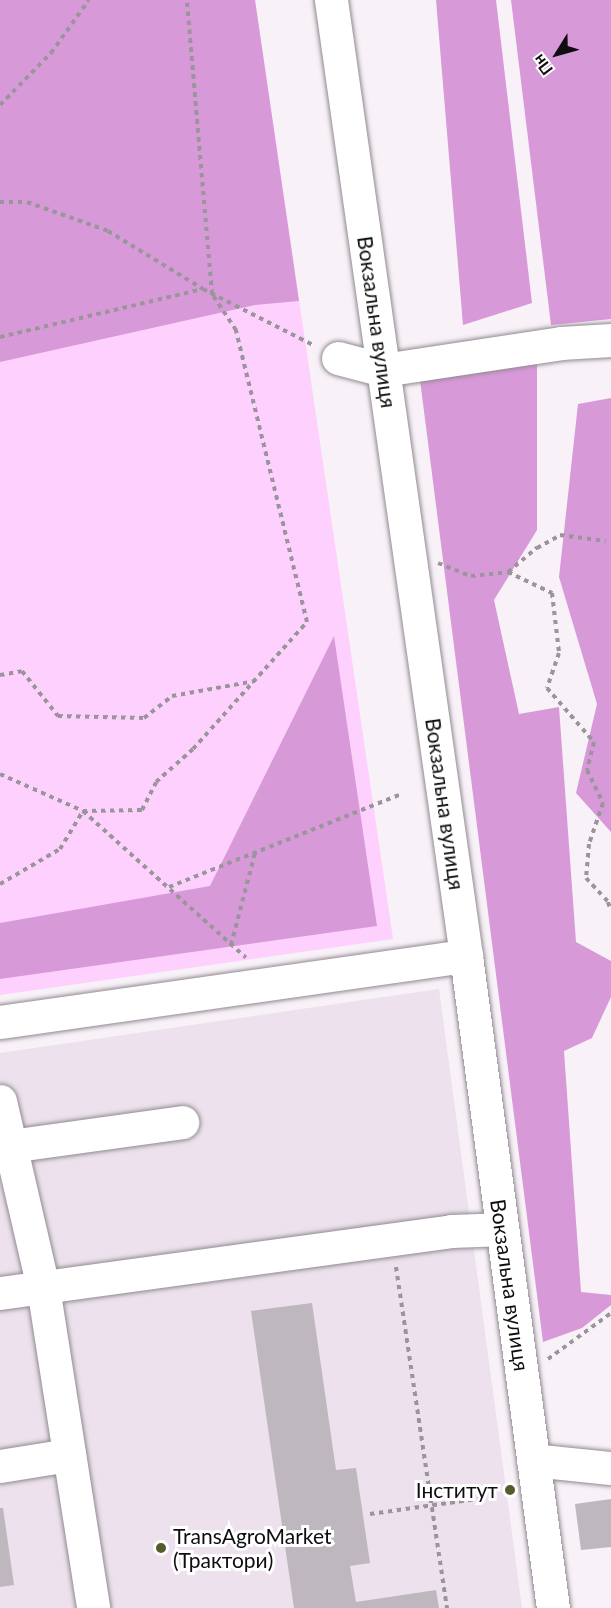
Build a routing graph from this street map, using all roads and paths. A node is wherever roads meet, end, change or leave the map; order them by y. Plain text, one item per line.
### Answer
1 (89, 0) edge
2 (187, 0) edge
3 (331, 0) edge
4 (0, 105) edge
5 (0, 202) edge
6 (203, 290) junction
7 (212, 294) junction
8 (0, 337) edge
9 (611, 340) edge
10 (338, 357) joint
11 (384, 370) junction
12 (606, 541) dead end
13 (409, 555) junction
14 (508, 572) junction
15 (0, 675) edge
16 (256, 681) junction
17 (0, 774) edge
18 (399, 795) dead end
19 (83, 811) junction
20 (255, 852) junction
21 (0, 884) edge
22 (169, 887) junction
23 (611, 911) edge
24 (231, 945) junction
25 (466, 956) junction
26 (275, 983) junction
27 (0, 1022) edge
28 (0, 1101) edge
29 (182, 1122) dead end
30 (8, 1161) edge
31 (502, 1229) junction
32 (396, 1267) dead end
33 (43, 1287) junction
34 (0, 1293) edge
35 (611, 1314) edge
36 (522, 1378) junction
37 (69, 1455) junction
38 (533, 1460) junction
39 (0, 1466) edge
40 (611, 1468) edge
41 (484, 1498) dead end
42 (432, 1506) junction
43 (370, 1514) dead end
44 (93, 1608) edge
45 (447, 1608) edge
46 (552, 1608) edge

1 - 4 path
2 - 7 path
3 - 11 street, Вокзальна вулиця
5 - 6 path
6 - 7 path
6 - 8 path
7 - 10 path
7 - 16 path
9 - 11 street
10 - 11 street
11 - 13 street, Вокзальна вулиця
12 - 14 path
13 - 14 path
13 - 25 street, Вокзальна вулиця
14 - 23 path
15 - 16 path
16 - 19 path
17 - 19 path
18 - 20 path
19 - 21 path
19 - 22 path
20 - 22 path
20 - 24 path
22 - 24 path
24 - 26 path
25 - 26 street
25 - 31 street, Вокзальна вулиця
26 - 27 street
28 - 30 street
29 - 30 street
30 - 33 street
31 - 33 street
31 - 36 street, Вокзальна вулиця
32 - 42 path
33 - 34 street
33 - 37 street
35 - 36 path
36 - 38 street, Вокзальна вулиця
37 - 39 street
37 - 44 street
38 - 40 street
38 - 46 street, Вокзальна вулиця
41 - 42 path
42 - 43 path
42 - 45 path

